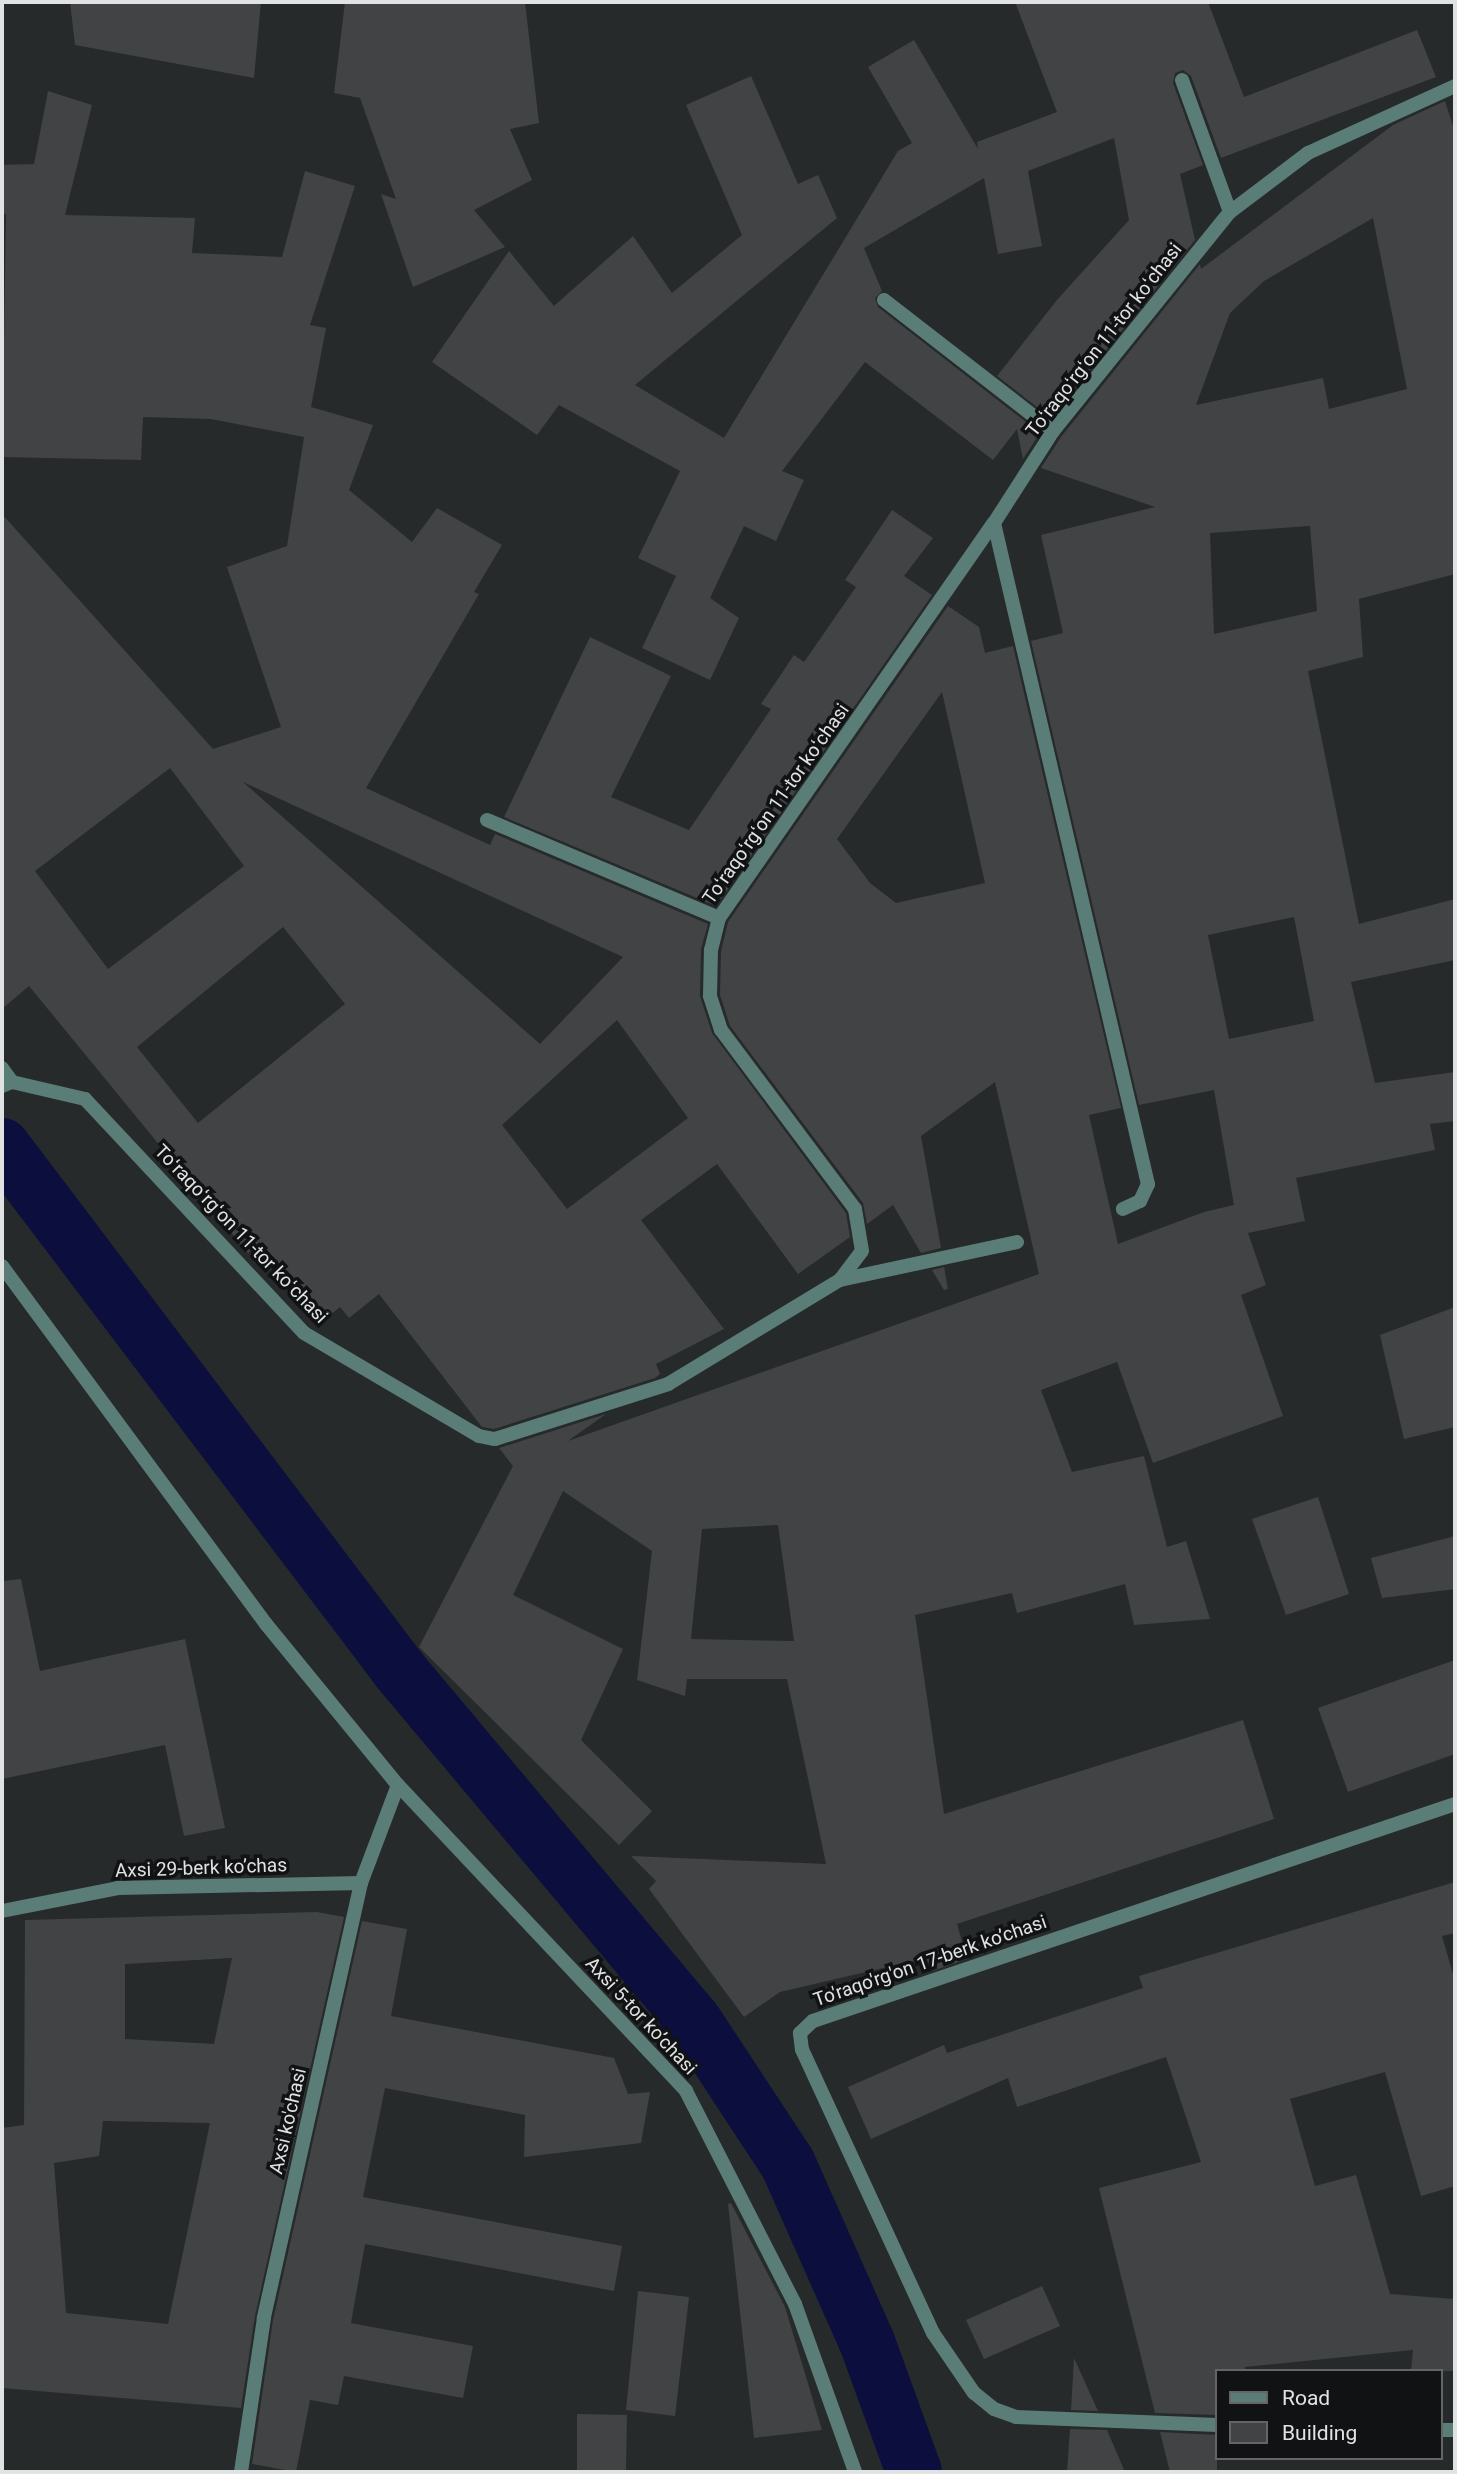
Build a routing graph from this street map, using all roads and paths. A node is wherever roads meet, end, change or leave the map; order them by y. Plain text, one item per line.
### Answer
1 (1182, 80) dead end
2 (1455, 86) edge
3 (1230, 212) junction
4 (884, 300) dead end
5 (1053, 431) junction
6 (994, 523) junction
7 (487, 820) dead end
8 (719, 918) junction
9 (2, 1068) edge
10 (7, 1084) edge
11 (1123, 1209) dead end
12 (1017, 1242) dead end
13 (2, 1266) edge
14 (839, 1280) junction
15 (8, 1283) edge
16 (398, 1786) junction
17 (1455, 1804) edge
18 (360, 1883) junction
19 (2, 1911) edge
20 (1216, 2425) edge
21 (242, 2472) edge
22 (855, 2472) edge

1 - 3 street
2 - 3 street, Toʻraqoʻrgʻon 11-tor koʻchasi
3 - 5 street, Toʻraqoʻrgʻon 11-tor koʻchasi
4 - 5 street
5 - 6 street, Toʻraqoʻrgʻon 11-tor koʻchasi
6 - 8 street, Toʻraqoʻrgʻon 11-tor koʻchasi
6 - 11 street
7 - 8 street
8 - 14 street, Toʻraqoʻrgʻon 11-tor koʻchasi
9 - 10 street
10 - 14 street, Toʻraqoʻrgʻon 11-tor koʻchasi
12 - 14 street
13 - 15 street, Аxsi 5-tor koʼchasi
15 - 16 street, Аxsi 5-tor koʼchasi
16 - 18 street, Axsi ko'chasi
16 - 22 street, Аxsi 5-tor koʼchasi
17 - 20 street, To'raqo'rg'on 17-berk koʼchasi
18 - 19 street, Аxsi 29-berk koʼchas
18 - 21 street, Axsi ko'chasi

